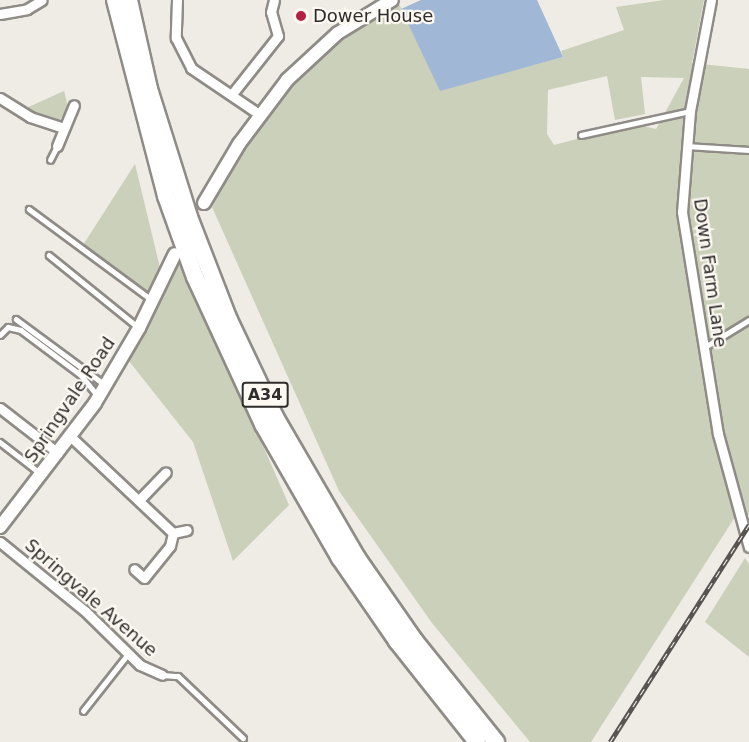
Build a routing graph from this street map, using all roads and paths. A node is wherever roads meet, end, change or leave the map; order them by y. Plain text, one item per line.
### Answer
1 (42, 0) edge
2 (115, 0) edge
3 (129, 0) edge
4 (177, 0) edge
5 (274, 0) edge
6 (392, 0) edge
7 (711, 0) edge
8 (0, 14) edge
9 (232, 94) junction
10 (0, 98) edge
11 (74, 105) dead end
12 (690, 111) junction
13 (259, 114) junction
14 (64, 128) junction
15 (581, 135) dead end
16 (57, 146) joint
17 (686, 146) junction
18 (749, 150) edge
19 (50, 160) dead end
20 (204, 203) dead end
21 (30, 209) dead end
22 (175, 254) dead end
23 (49, 255) dead end
24 (152, 300) junction
25 (16, 319) dead end
26 (749, 320) edge
27 (139, 328) junction
28 (0, 335) edge
29 (703, 348) junction
30 (102, 391) junction
31 (0, 408) edge
32 (70, 437) junction
33 (0, 442) edge
34 (58, 453) junction
35 (166, 472) dead end
36 (42, 475) junction
37 (140, 499) junction
38 (0, 527) edge
39 (187, 530) dead end
40 (173, 533) junction
41 (0, 542) edge
42 (749, 547) edge
43 (134, 569) dead end
44 (128, 654) junction
45 (162, 675) joint
46 (83, 711) dead end
47 (243, 738) dead end
48 (477, 742) edge
49 (496, 742) edge

1 - 8 street
2 - 48 highway, A34
3 - 49 highway, A34
4 - 9 street
5 - 9 street
6 - 13 street
7 - 12 street, Down Farm Lane
9 - 13 street
10 - 14 street
11 - 14 street
12 - 15 lane
12 - 17 street, Down Farm Lane
13 - 20 street
14 - 16 street
16 - 19 lane
17 - 18 lane
17 - 29 street, Down Farm Lane
21 - 24 lane
22 - 24 street, Springvale Road
23 - 27 lane
24 - 27 street, Springvale Road
25 - 30 lane
26 - 29 lane
27 - 30 street, Springvale Road
28 - 30 lane
29 - 42 street, Down Farm Lane
30 - 32 street, Springvale Road
31 - 34 street
32 - 34 street, Springvale Road
32 - 37 street
33 - 36 lane
34 - 36 street, Springvale Road
35 - 37 street
36 - 38 street, Springvale Road
37 - 40 street
39 - 40 street
40 - 43 street
41 - 44 street, Springvale Avenue
44 - 45 street, Springvale Avenue
44 - 46 lane
45 - 47 lane

